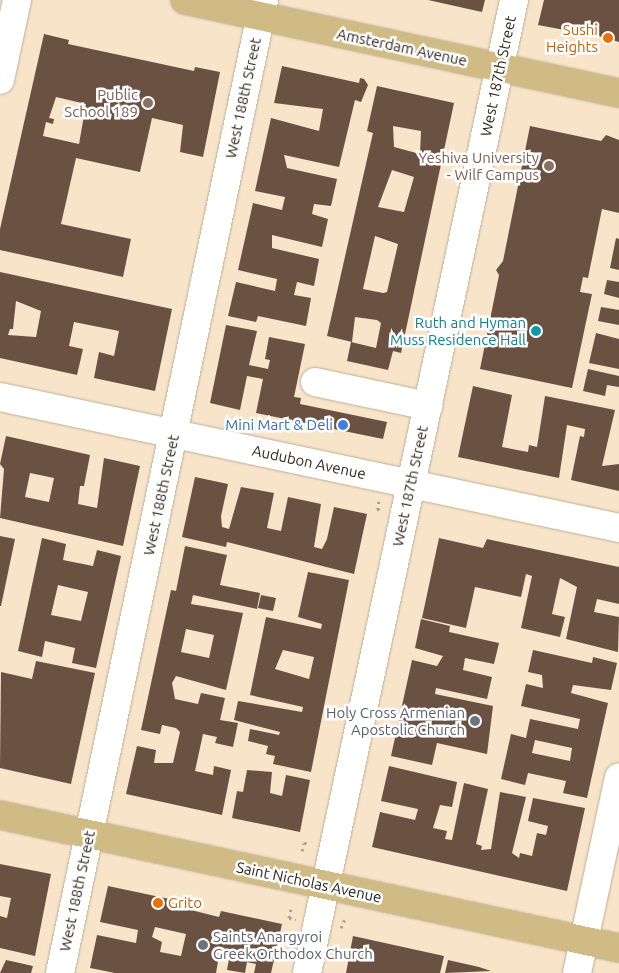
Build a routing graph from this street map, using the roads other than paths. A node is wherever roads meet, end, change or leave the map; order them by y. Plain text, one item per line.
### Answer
1 (17, 0) edge
2 (185, 0) edge
3 (514, 0) edge
4 (262, 8) edge
5 (499, 68) junction
6 (0, 80) edge
7 (619, 93) edge
8 (314, 382) dead end
9 (0, 396) edge
10 (428, 406) junction
11 (174, 433) junction
12 (410, 484) junction
13 (619, 528) edge
14 (619, 777) edge
15 (0, 815) edge
16 (89, 834) junction
17 (325, 885) junction
18 (584, 940) junction
19 (619, 948) edge
20 (60, 973) edge
21 (307, 973) edge
22 (577, 973) edge

1 - 6 street
2 - 4 main road, Amsterdam Avenue
3 - 5 street, West 187th Street
4 - 5 main road, Amsterdam Avenue
4 - 11 street, West 188th Street
5 - 7 main road, Amsterdam Avenue
5 - 10 street, West 187th Street
8 - 10 street
9 - 11 street, Audubon Avenue
10 - 12 street, West 187th Street
11 - 12 street, Audubon Avenue
11 - 16 street, West 188th Street
12 - 13 street, Audubon Avenue
12 - 17 street, West 187th Street
14 - 18 street
15 - 16 main road, Saint Nicholas Avenue
16 - 17 main road, Saint Nicholas Avenue
16 - 20 street, West 188th Street
17 - 18 main road, Saint Nicholas Avenue
17 - 21 street, West 187th Street
18 - 19 main road, Saint Nicholas Avenue
18 - 22 street

